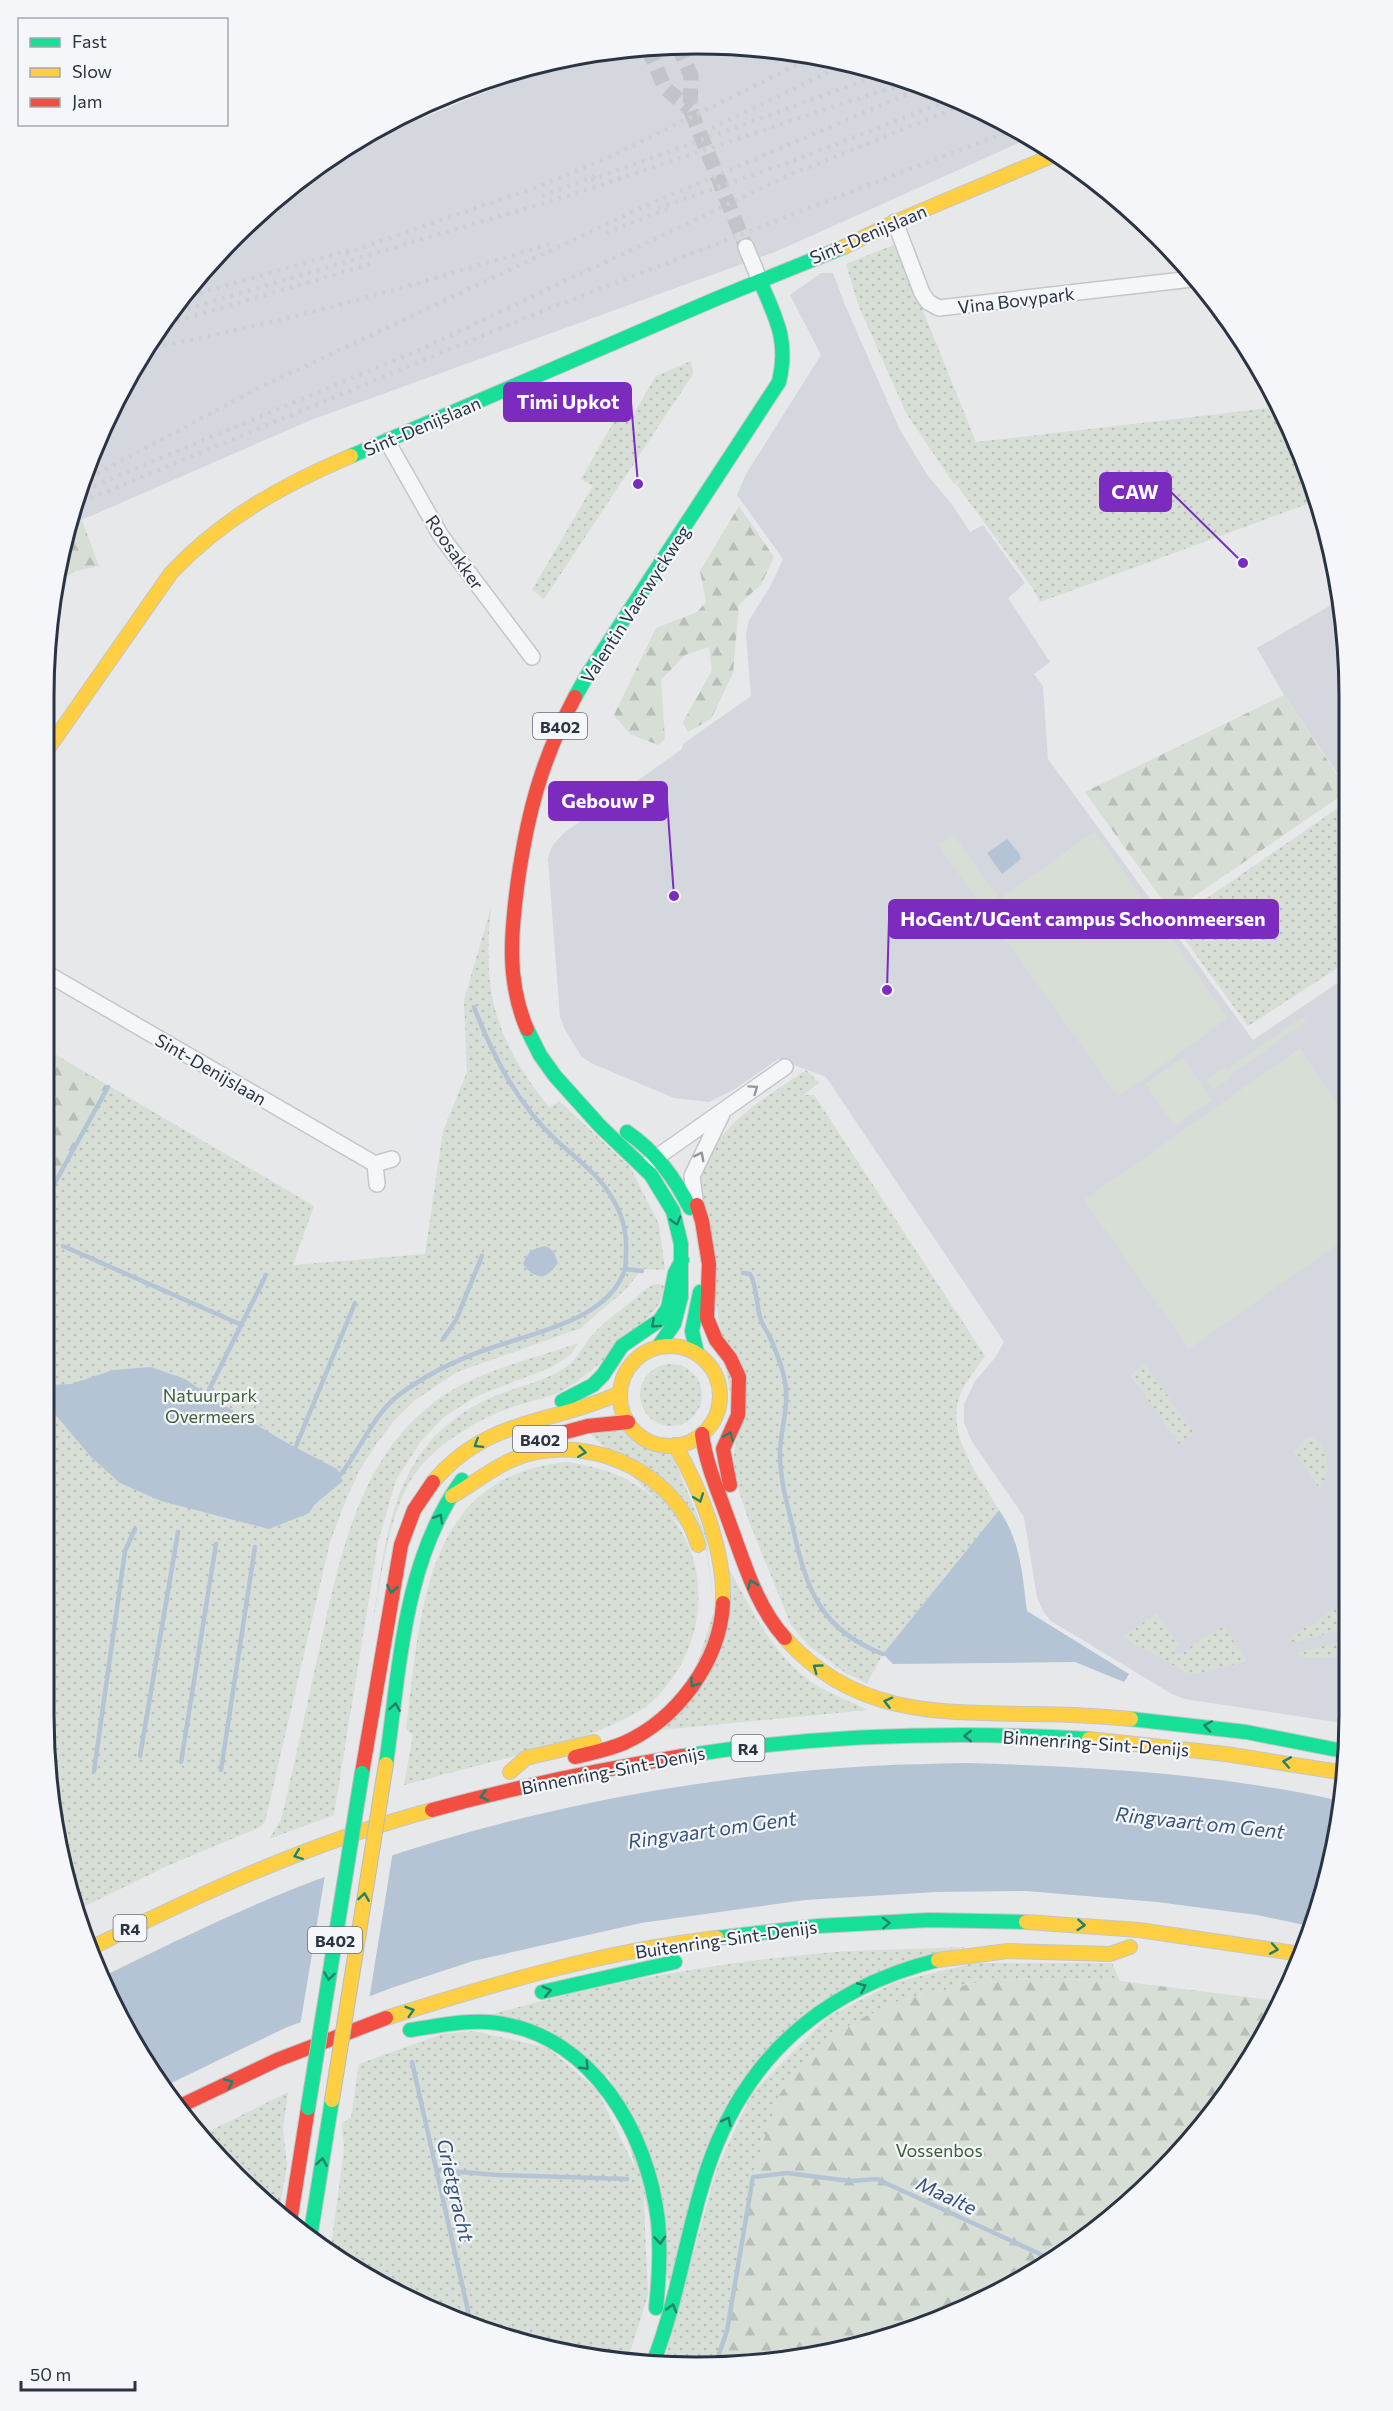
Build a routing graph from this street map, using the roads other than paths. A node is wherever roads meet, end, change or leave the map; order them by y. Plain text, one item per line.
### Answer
1 (1047, 158) edge
2 (895, 222) junction
3 (746, 247) tunnel mouth
4 (1185, 280) edge
5 (760, 281) junction
6 (387, 441) junction
7 (532, 657) dead end
8 (54, 740) edge
9 (54, 978) edge
10 (785, 1067) dead end
11 (584, 1105) junction
12 (723, 1111) junction
13 (658, 1157) junction
14 (392, 1159) dead end
15 (375, 1164) junction
16 (644, 1167) junction
17 (377, 1184) dead end
18 (695, 1210) junction
19 (682, 1260) junction
20 (658, 1347) junction
21 (697, 1353) junction
22 (620, 1393) junction
23 (531, 1420) junction
24 (628, 1422) junction
25 (702, 1434) junction
26 (675, 1445) junction
27 (452, 1496) junction
28 (733, 1531) junction
29 (703, 1563) dead end
30 (698, 1646) dead end
31 (1338, 1750) edge
32 (1337, 1772) edge
33 (396, 1802) dead end
34 (341, 1821) dead end
35 (207, 1876) dead end
36 (172, 1908) junction
37 (995, 1939) dead end
38 (97, 1945) edge
39 (1293, 1953) edge
40 (688, 1960) dead end
41 (532, 1994) dead end
42 (478, 2009) dead end
43 (349, 2053) dead end
44 (305, 2071) dead end
45 (185, 2104) edge
46 (291, 2213) edge
47 (311, 2229) edge
48 (652, 2321) dead end
49 (647, 2340) dead end
50 (641, 2355) edge
51 (655, 2356) edge

1 - 2 main road, Sint-Denijslaan
2 - 4 street, Vina Bovypark
2 - 5 main road, Sint-Denijslaan
3 - 5 street
5 - 6 main road, Sint-Denijslaan
5 - 11 main road, Valentin Vaerwyckweg / B402
6 - 7 street, Roosakker
6 - 8 main road, Sint-Denijslaan
9 - 15 street, Sint-Denijslaan
12 -> 10 street, Valentin Vaerwyckweg
11 - 13 main road, Valentin Vaerwyckweg / B402
11 - 16 main road, Valentin Vaerwyckweg / B402
12 - 13 street, Valentin Vaerwyckweg
18 -> 12 street, Valentin Vaerwyckweg
13 - 16 street, Valentin Vaerwyckweg
13 - 18 main road, Valentin Vaerwyckweg / B402
14 - 15 street
15 - 17 street
16 -> 19 main road, Valentin Vaerwyckweg / B402
18 - 21 main road, Valentin Vaerwyckweg / B402
28 -> 18 main road
19 - 20 main road, Valentin Vaerwyckweg / B402
19 -> 23 main road
20 - 21 main road
20 - 22 main road, B402
21 - 25 main road
22 - 23 main road, B402
22 - 24 main road
23 -> 46 main road, B402, bridge
24 - 26 main road
24 - 27 main road, B402
25 - 26 main road
25 - 28 main road
26 -> 30 main road
27 -> 29 main road
47 -> 27 main road, B402, bridge
31 -> 28 main road
32 -> 36 main road, Binnenring-Sint-Denijs / R4
33 - 34 main road
35 - 36 main road
36 - 38 main road, Binnenring-Sint-Denijs / R4
51 -> 37 main road
45 -> 39 main road, Buitenring-Sint-Denijs
41 -> 40 main road
42 -> 48 main road
43 - 44 main road
49 - 50 main road

